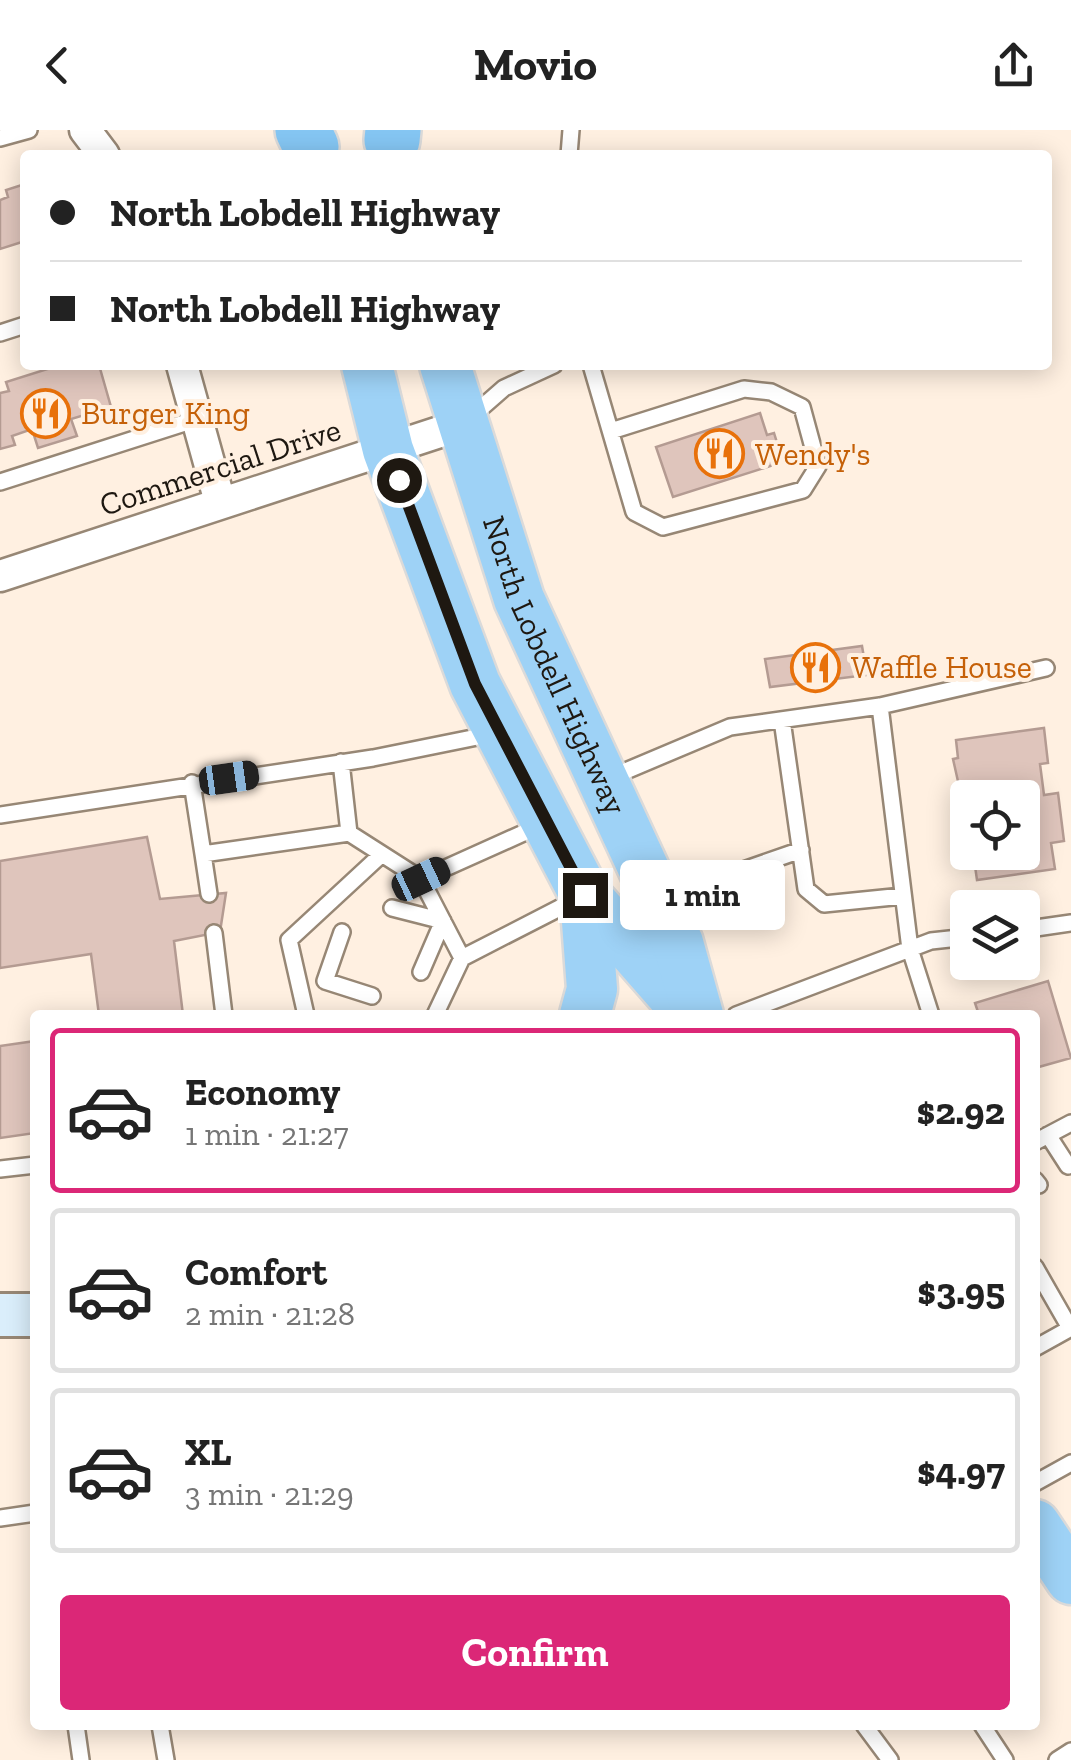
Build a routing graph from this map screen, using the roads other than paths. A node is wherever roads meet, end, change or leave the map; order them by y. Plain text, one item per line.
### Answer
1 (29, 130) edge
2 (85, 130) edge
3 (0, 138) edge
4 (100, 150) edge
5 (183, 370) edge
6 (367, 370) edge
7 (446, 370) edge
8 (543, 370) edge
9 (592, 370) edge
10 (197, 419) junction
11 (461, 425) junction
12 (611, 431) junction
13 (388, 450) junction
14 (0, 482) edge
15 (220, 502) junction
16 (0, 576) edge
17 (1046, 668) dead end
18 (880, 706) junction
19 (782, 720) junction
20 (500, 732) junction
21 (341, 762) junction
22 (600, 781) junction
23 (192, 783) junction
24 (0, 815) edge
25 (547, 822) junction
26 (349, 833) junction
27 (800, 850) junction
28 (204, 854) junction
29 (382, 854) junction
30 (421, 879) junction
31 (209, 894) dead end
32 (585, 895) junction
33 (903, 896) junction
34 (658, 899) junction
35 (392, 908) dead end
36 (443, 921) junction
37 (1071, 923) edge
38 (1040, 927) edge
39 (342, 932) dead end
40 (214, 934) dead end
41 (950, 939) edge
42 (910, 950) junction
43 (462, 958) junction
44 (421, 972) dead end
45 (326, 981) junction
46 (301, 994) junction
47 (372, 996) dead end
48 (223, 1010) edge
49 (305, 1010) edge
50 (436, 1010) edge
51 (587, 1010) edge
52 (686, 1010) edge
53 (697, 1010) edge
54 (749, 1010) edge
55 (929, 1010) edge
56 (1071, 1122) edge
57 (1041, 1138) edge
58 (30, 1166) edge
59 (1068, 1166) dead end
60 (0, 1169) edge
61 (1040, 1276) edge
62 (0, 1315) edge
63 (30, 1315) edge
64 (1070, 1328) edge
65 (1040, 1345) edge
66 (1071, 1463) edge
67 (1040, 1479) edge
68 (30, 1514) edge
69 (0, 1518) edge
70 (1040, 1536) edge
71 (1071, 1579) edge
72 (77, 1730) edge
73 (161, 1730) edge
74 (868, 1730) edge
75 (985, 1730) edge
76 (1071, 1750) edge
77 (81, 1760) edge
78 (166, 1760) edge
79 (890, 1760) edge
80 (1006, 1760) edge
81 (1057, 1760) edge

1 - 3 lane
2 - 4 street
5 - 10 street
6 - 13 highway, North Lobdell Highway
7 - 11 highway, North Lobdell Highway
8 - 11 lane
9 - 12 lane
10 - 14 lane
10 - 15 street
11 - 13 street, Commercial Drive
11 - 22 highway, North Lobdell Highway
12 - 12 lane
13 - 15 street, Commercial Drive
13 - 20 highway, North Lobdell Highway
15 - 16 street, Commercial Drive
17 - 18 lane
18 - 19 lane
18 - 33 lane
19 - 22 lane
19 - 27 lane
20 - 21 lane
20 - 25 highway, North Lobdell Highway
21 - 23 lane
21 - 26 lane
22 - 34 highway, North Lobdell Highway
23 - 24 lane
23 - 28 lane
25 - 30 lane
25 - 32 highway, North Lobdell Highway
26 - 28 lane
26 - 29 lane
27 - 33 lane
27 - 34 lane
28 - 31 lane
29 - 30 lane
29 - 46 lane
30 - 36 lane
32 - 43 lane
32 - 51 highway
32 - 52 highway, North Lobdell Highway
33 - 42 lane
34 - 53 highway, North Lobdell Highway
35 - 36 lane
36 - 43 lane
36 - 44 lane
37 - 38 lane
39 - 45 lane
40 - 48 lane
41 - 42 lane
42 - 54 lane
42 - 55 lane
43 - 50 lane
45 - 46 lane
45 - 47 lane
46 - 49 lane
56 - 57 lane
57 - 59 lane
58 - 60 lane
61 - 64 lane
62 - 63 main road
64 - 65 lane
66 - 67 lane
68 - 69 lane
70 - 71 highway
72 - 77 lane
73 - 78 lane
74 - 79 lane
75 - 80 lane
76 - 81 lane

